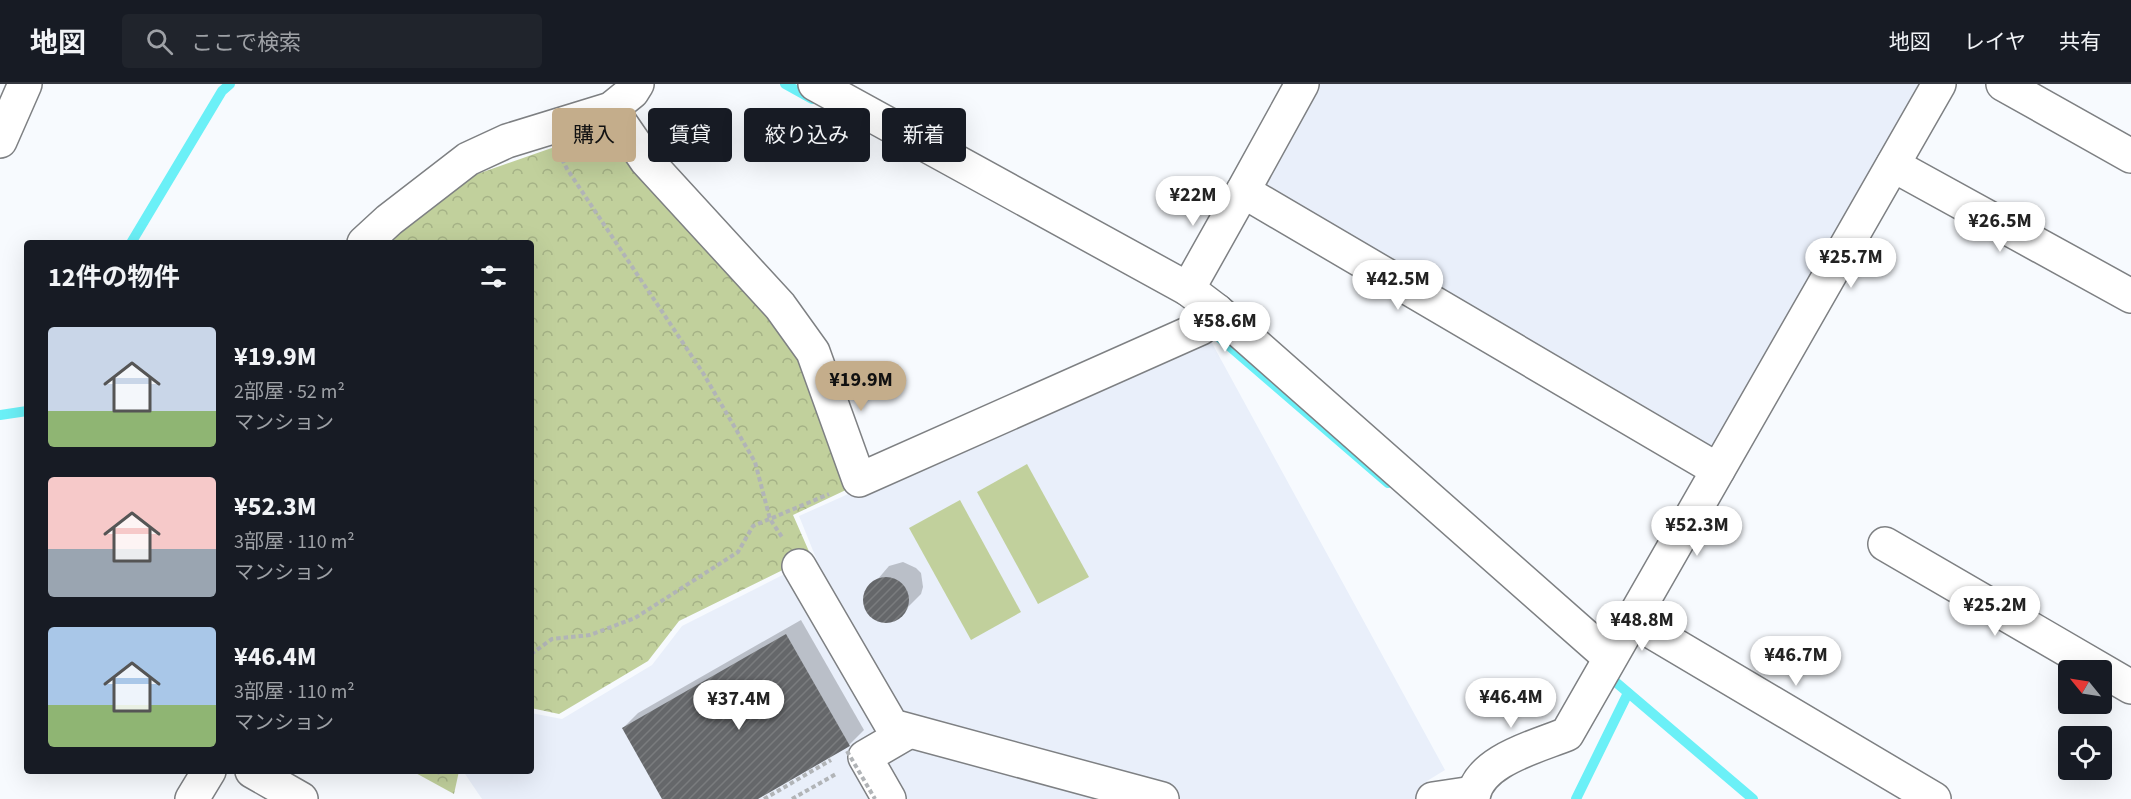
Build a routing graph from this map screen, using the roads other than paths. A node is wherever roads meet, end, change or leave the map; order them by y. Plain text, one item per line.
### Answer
1 (25, 84) edge
2 (637, 84) edge
3 (815, 84) edge
4 (1302, 84) edge
5 (1939, 84) edge
6 (2003, 84) edge
7 (611, 108) edge
8 (552, 127) edge
9 (0, 141) edge
10 (636, 146) edge
11 (2131, 156) edge
12 (1893, 165) junction
13 (1243, 191) junction
14 (367, 240) edge
15 (1188, 289) junction
16 (2131, 296) edge
17 (1217, 311) junction
18 (1718, 470) junction
19 (1885, 544) dead end
20 (799, 566) dead end
21 (1632, 620) junction
22 (1605, 665) junction
23 (2131, 687) edge
24 (908, 732) junction
25 (207, 774) edge
26 (257, 774) edge
27 (1473, 796) edge
28 (192, 799) edge
29 (301, 799) edge
30 (889, 799) edge
31 (1162, 799) edge
32 (1433, 799) edge
33 (1934, 799) edge

1 - 9 street
2 - 7 street
3 - 15 street
4 - 13 street
5 - 12 street
6 - 11 street
8 - 14 street
10 - 17 street
12 - 16 street
12 - 18 street
13 - 15 street
13 - 18 street
15 - 17 street
17 - 22 street
18 - 21 street
19 - 23 street
20 - 24 street
21 - 22 street
21 - 33 street
22 - 27 street
24 - 30 street
24 - 31 street
25 - 28 street
26 - 29 street
27 - 32 street

